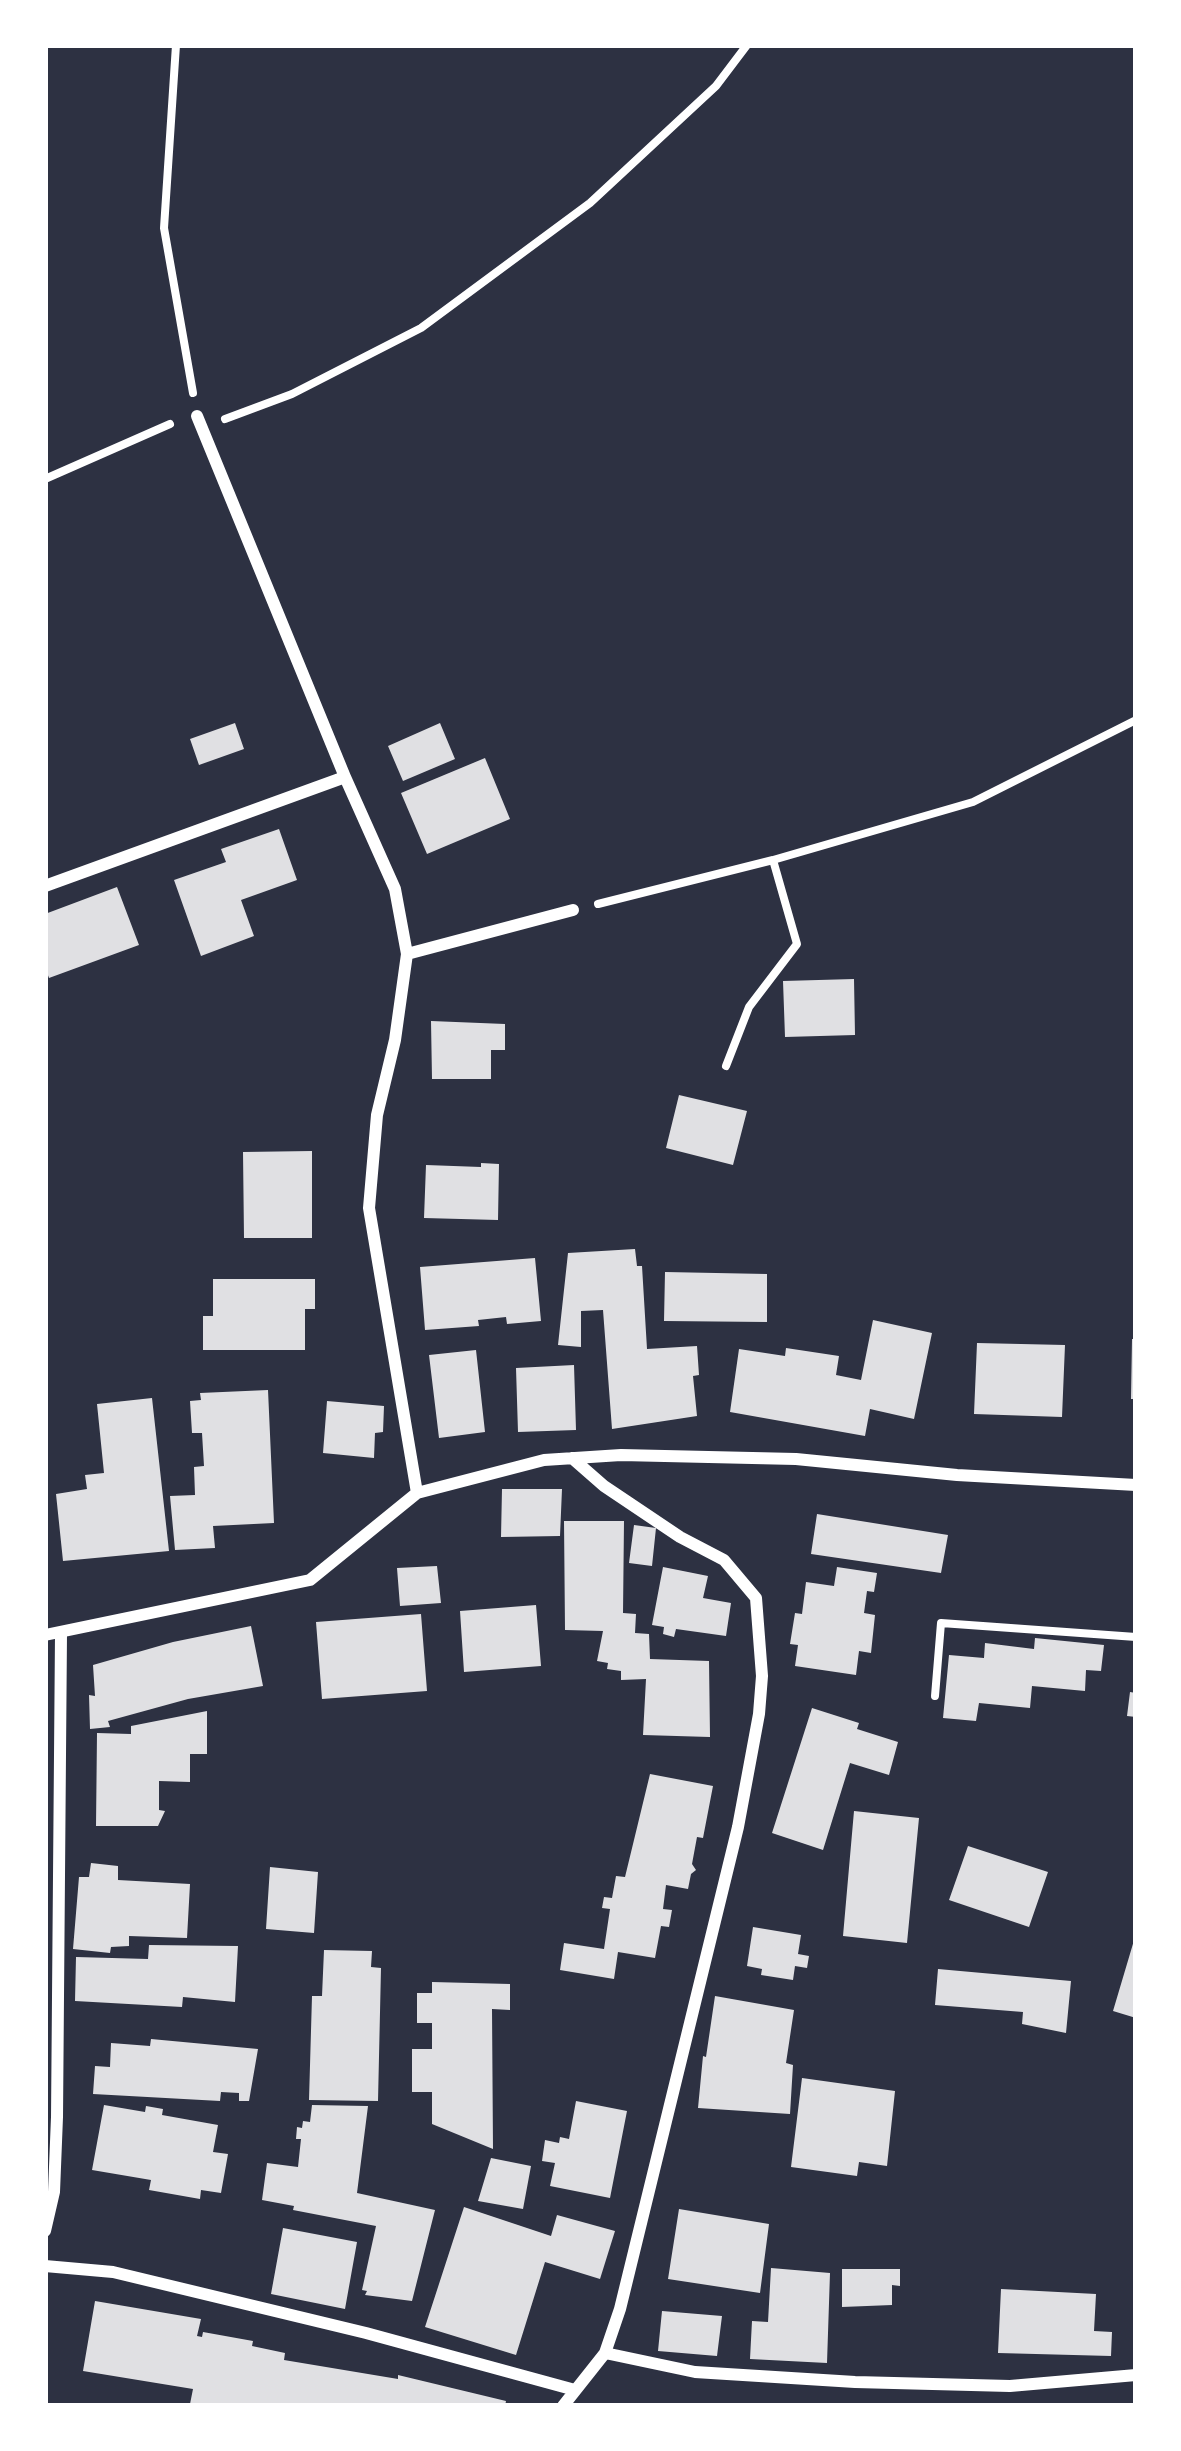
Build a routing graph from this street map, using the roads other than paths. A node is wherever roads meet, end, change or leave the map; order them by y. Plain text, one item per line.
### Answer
1 (199, 422) road end
2 (345, 777) junction
3 (45, 886) edge
4 (573, 910) road end
5 (407, 954) junction
6 (572, 1458) junction
7 (1136, 1485) edge
8 (417, 1493) junction
9 (61, 1634) junction
10 (45, 1635) edge
11 (45, 2230) edge
12 (45, 2266) edge
13 (605, 2353) junction
14 (1136, 2375) edge
15 (575, 2390) junction
16 (563, 2406) edge

1 - 2 street
2 - 3 street
2 - 5 street
4 - 5 street
5 - 8 street
6 - 7 street
6 - 8 street
6 - 13 street
8 - 9 street
9 - 10 street
9 - 11 street
12 - 15 street
13 - 14 street
13 - 15 street
15 - 16 street

